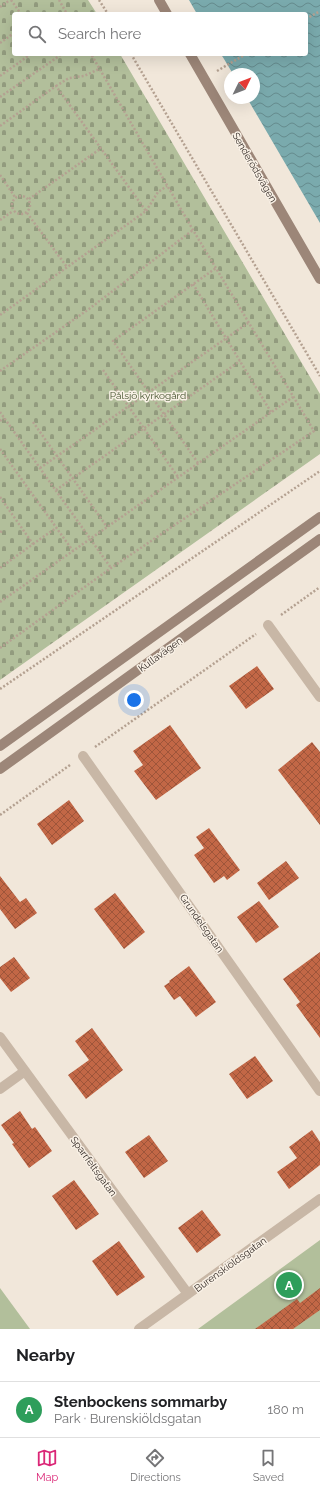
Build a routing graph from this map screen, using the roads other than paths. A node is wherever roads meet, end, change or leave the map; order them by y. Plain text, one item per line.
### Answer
1 (159, 0) edge
2 (166, 12) edge
3 (191, 56) edge
4 (320, 279) edge
5 (320, 517) edge
6 (320, 539) edge
7 (268, 625) road end
8 (320, 697) edge
9 (0, 746) edge
10 (83, 756) road end
11 (0, 769) edge
12 (0, 1037) edge
13 (24, 1071) junction
14 (0, 1089) edge
15 (320, 1091) edge
16 (320, 1199) edge
17 (188, 1294) junction
18 (139, 1329) edge

1 - 2 street
3 - 4 street, Senderödsvägen
5 - 9 street, Kullavägen
6 - 11 street, Kullavägen
7 - 8 street
10 - 15 street, Grundelsgatan
12 - 13 street, Sparrfeltsgatan
13 - 14 street
13 - 17 street, Sparrfeltsgatan
16 - 17 street, Burenskiöldsgatan
17 - 18 street, Burenskiöldsgatan

